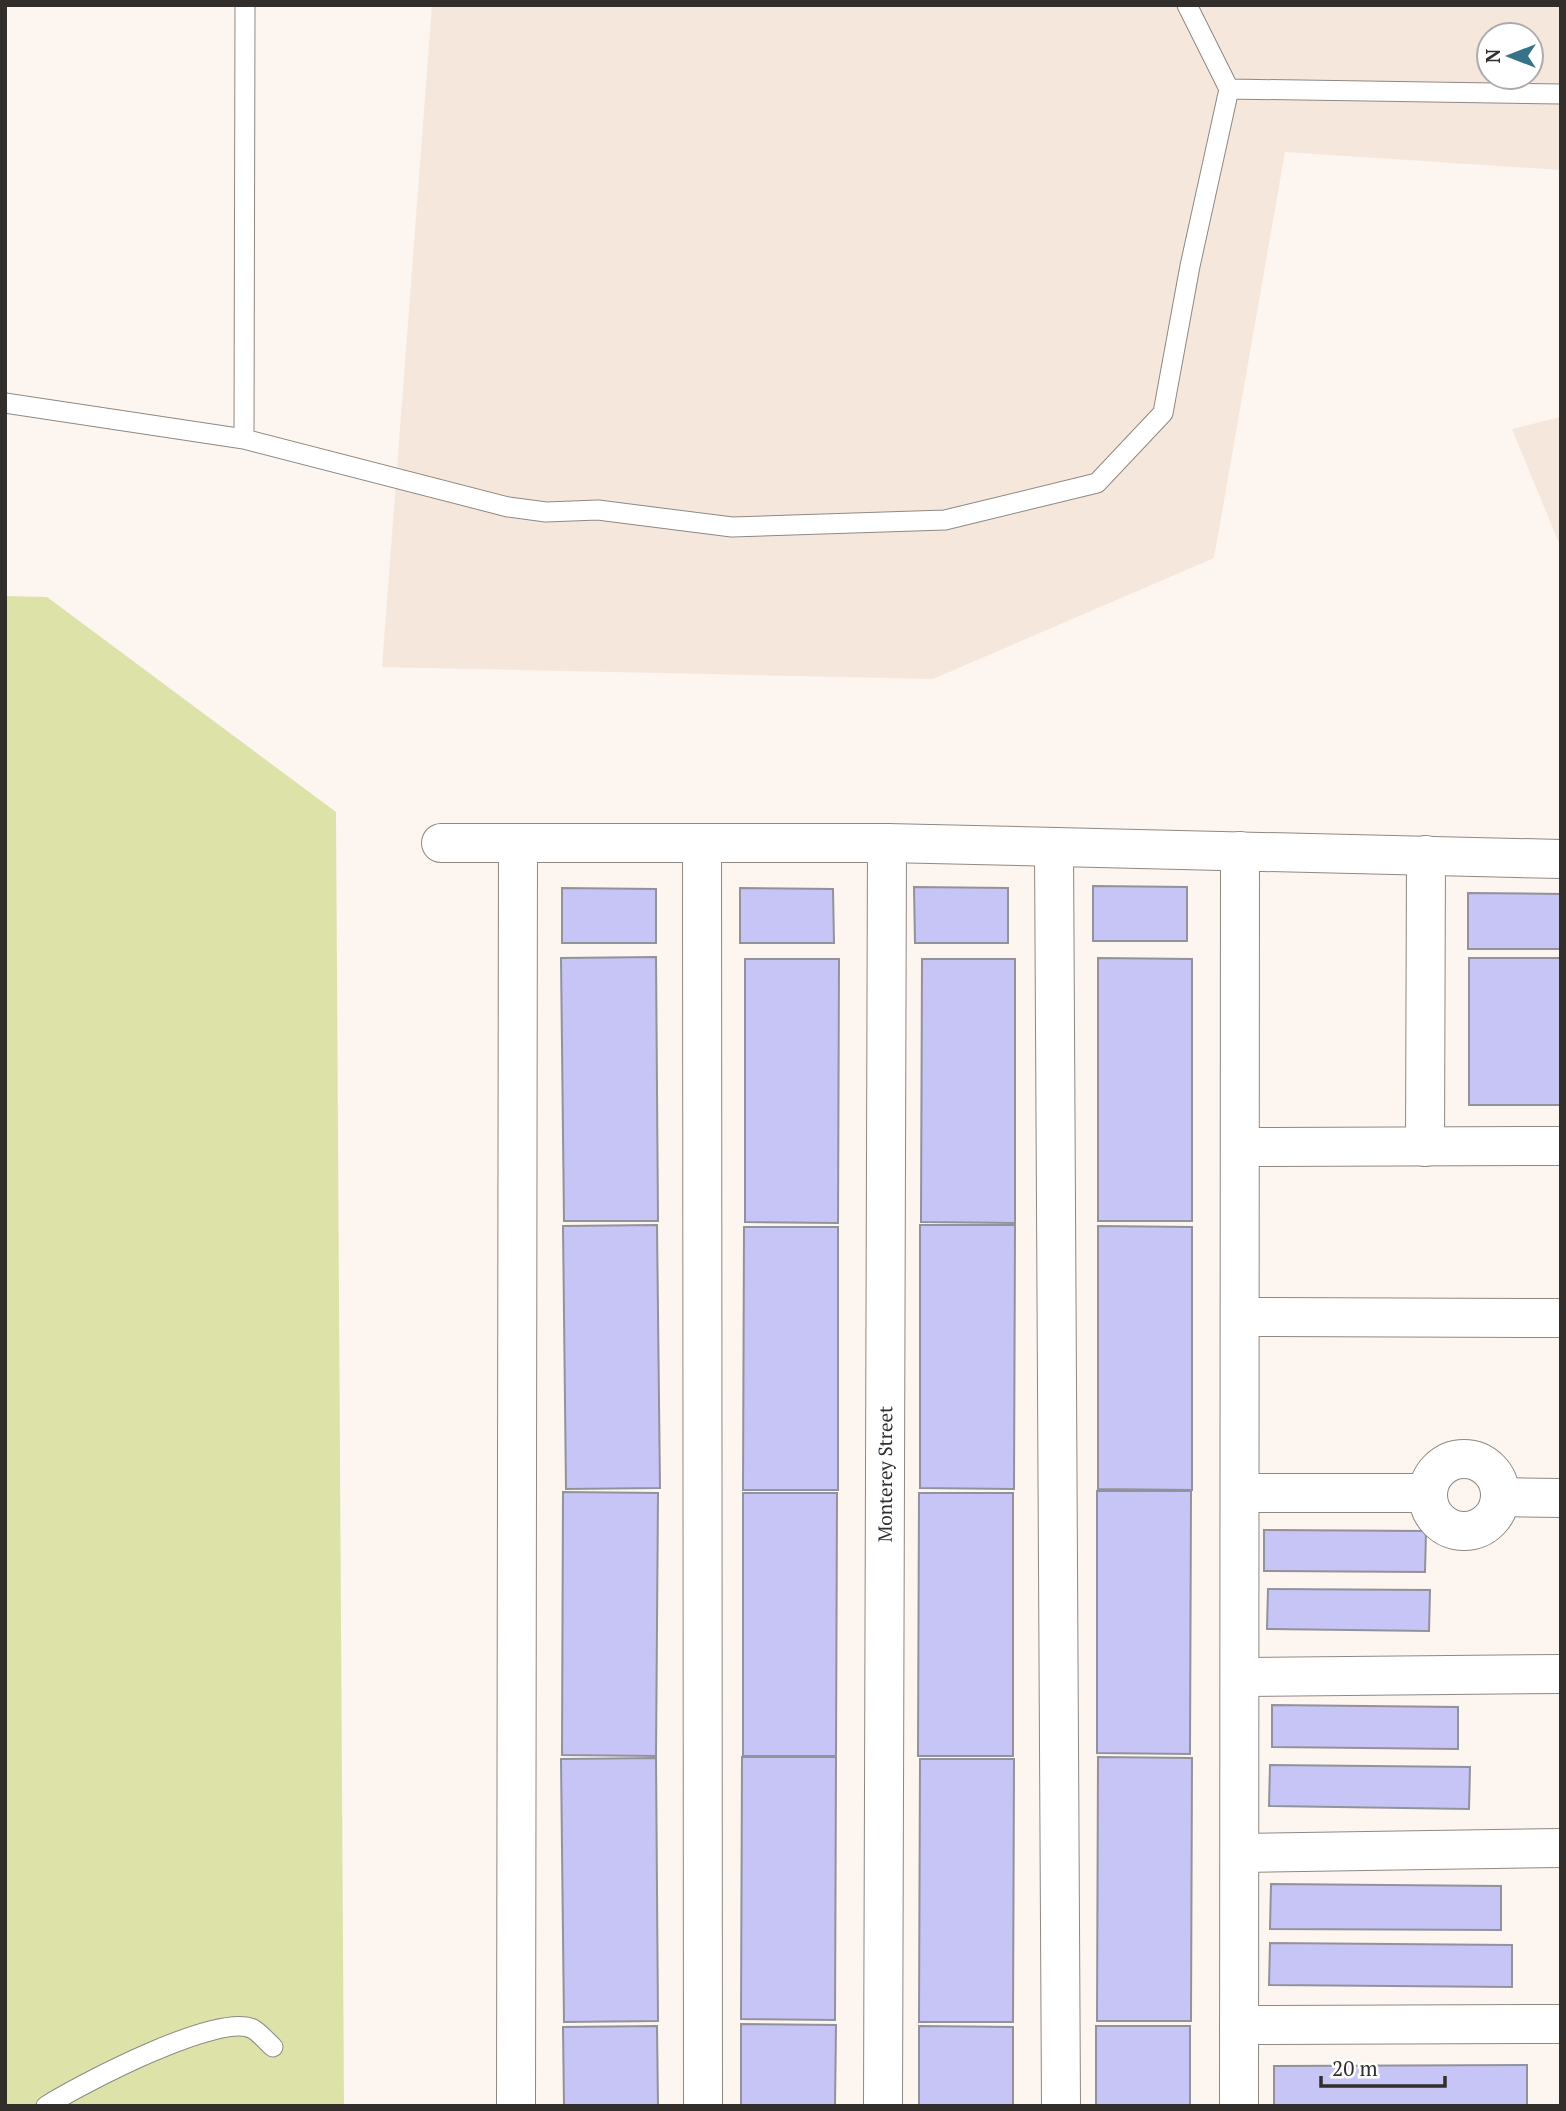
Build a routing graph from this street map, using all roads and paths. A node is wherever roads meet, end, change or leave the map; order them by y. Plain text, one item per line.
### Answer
1 (245, 5) edge
2 (1187, 5) edge
3 (1229, 89) junction
4 (1561, 94) edge
5 (5, 402) edge
6 (244, 439) junction
7 (441, 843) dead end
8 (887, 843) junction
9 (518, 844) junction
10 (702, 844) junction
11 (1054, 847) junction
12 (1240, 851) junction
13 (1426, 855) junction
14 (1561, 859) edge
15 (1561, 1146) edge
16 (1240, 1147) junction
17 (1425, 1147) junction
18 (1240, 1317) junction
19 (1561, 1318) edge
20 (1240, 1493) junction
21 (1561, 1498) edge
22 (1561, 1674) edge
23 (1240, 1676) junction
24 (1561, 1849) edge
25 (1240, 1853) junction
26 (1561, 2024) edge
27 (1239, 2025) junction
28 (273, 2047) dead end
29 (46, 2106) edge
30 (516, 2106) edge
31 (703, 2106) edge
32 (883, 2106) edge
33 (1061, 2106) edge
34 (1239, 2106) edge

1 - 6 lane
2 - 3 lane
3 - 4 lane
3 - 6 lane
5 - 6 lane
7 - 9 street
8 - 10 street
8 - 11 street
8 - 32 street, Monterey Street
9 - 10 street
9 - 30 street
10 - 31 street
11 - 12 street
11 - 33 street
12 - 13 street
12 - 16 street
13 - 14 street
13 - 17 street
15 - 17 street
16 - 17 street
16 - 18 street
18 - 19 street
18 - 20 street
20 - 21 street
20 - 23 street
22 - 23 street
23 - 25 street
24 - 25 street
25 - 27 street
26 - 27 street
27 - 34 street
28 - 29 lane

